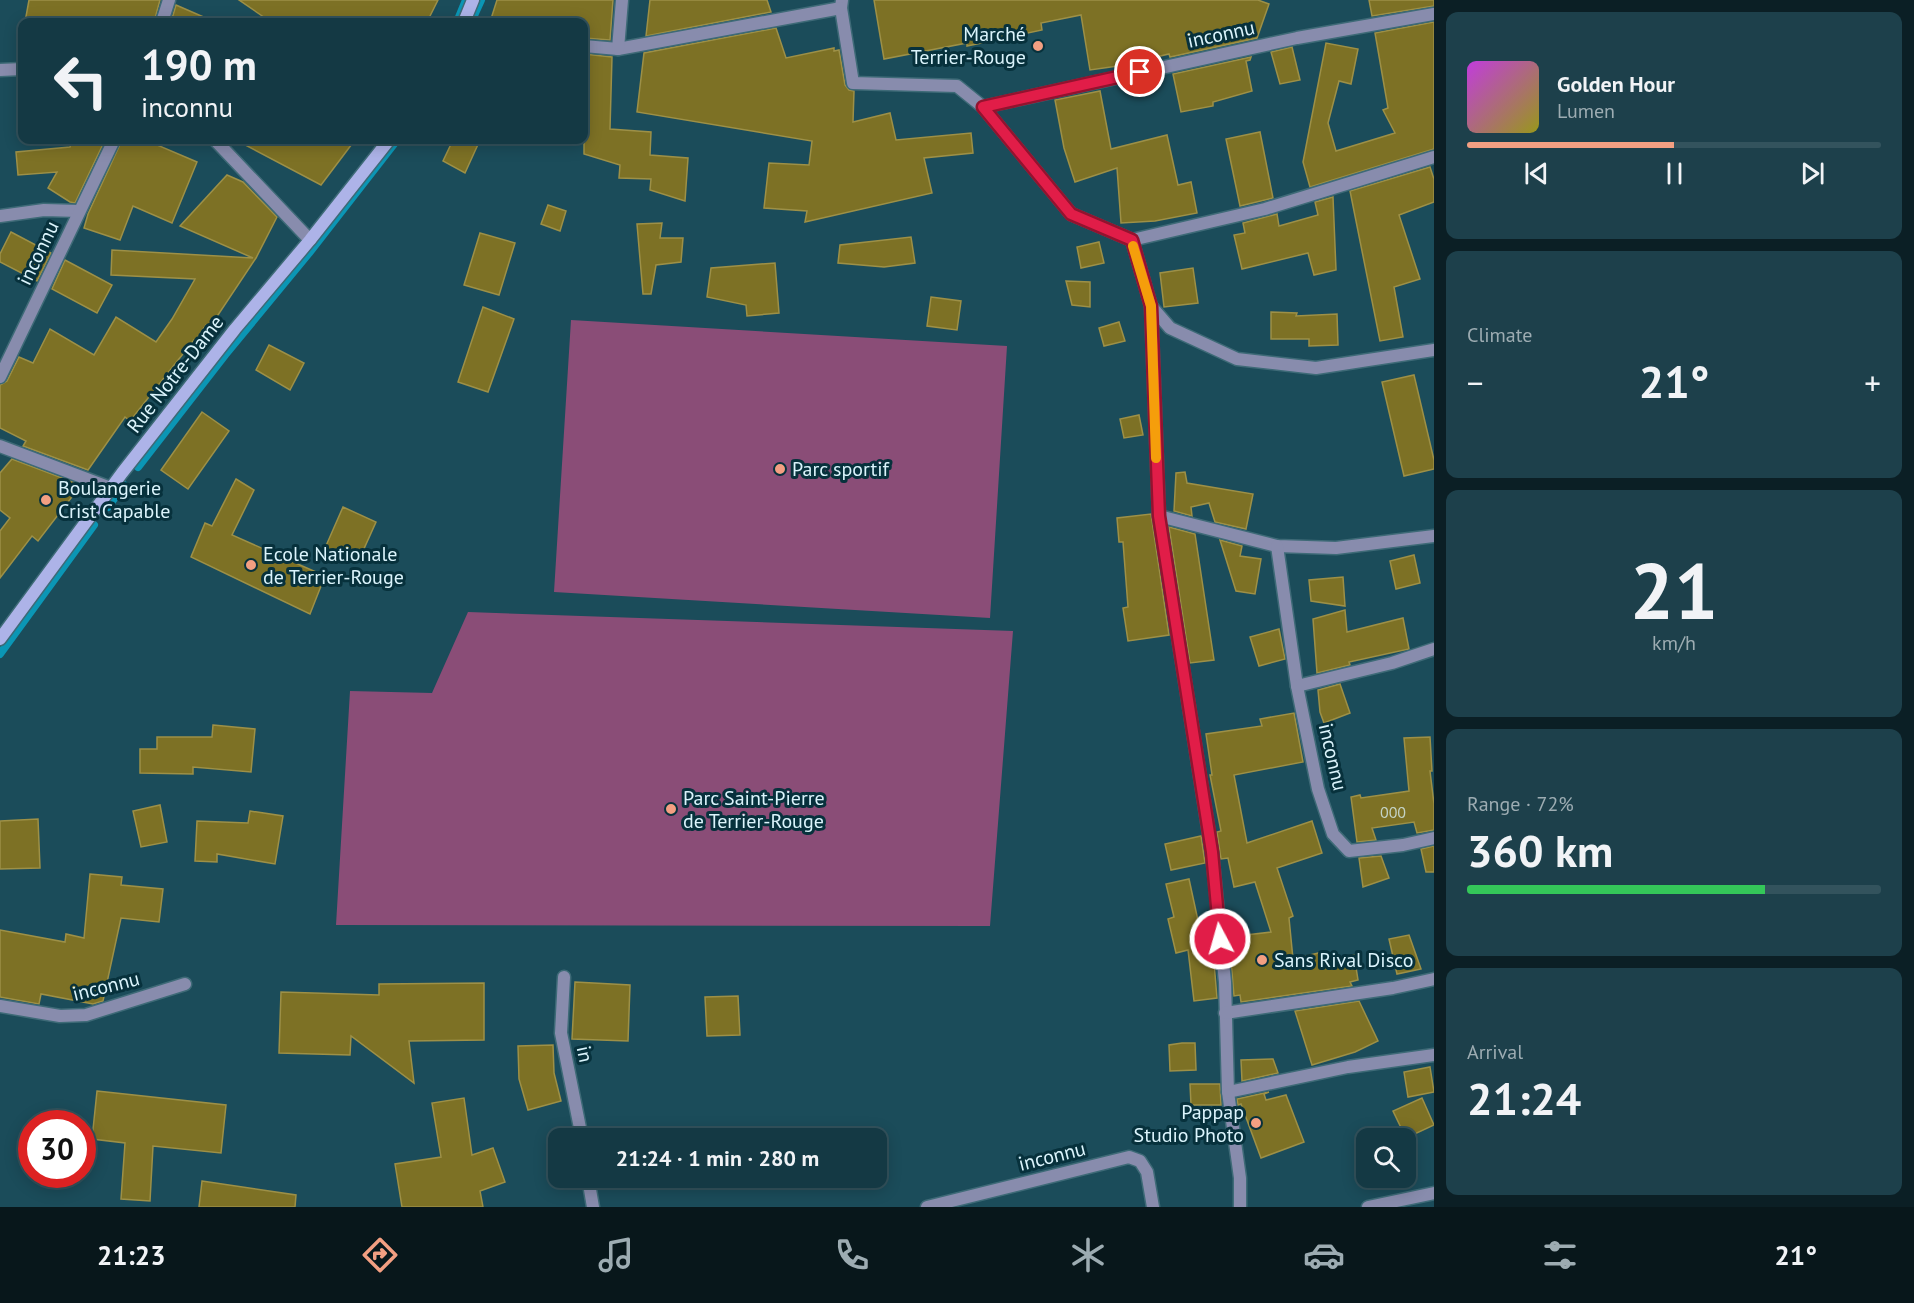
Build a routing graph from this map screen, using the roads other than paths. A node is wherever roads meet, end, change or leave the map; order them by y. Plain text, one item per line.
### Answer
1 (169, 0) edge
2 (473, 0) edge
3 (622, 0) edge
4 (841, 4) edge
5 (1434, 14) edge
6 (163, 18) edge
7 (468, 18) edge
8 (588, 46) edge
9 (618, 49) junction
10 (18, 69) edge
11 (0, 70) edge
12 (983, 107) junction
13 (112, 144) edge
14 (219, 144) edge
15 (386, 144) edge
16 (1434, 157) edge
17 (80, 211) junction
18 (0, 216) edge
19 (310, 240) junction
20 (1132, 240) junction
21 (1151, 306) junction
22 (1434, 350) edge
23 (0, 377) edge
24 (0, 446) edge
25 (111, 488) junction
26 (1159, 516) junction
27 (1434, 536) edge
28 (1277, 546) junction
29 (0, 639) edge
30 (1434, 649) edge
31 (1298, 686) junction
32 (1434, 838) edge
33 (564, 977) dead end
34 (1434, 979) edge
35 (185, 984) dead end
36 (0, 1006) edge
37 (1225, 1012) junction
38 (1434, 1055) edge
39 (1228, 1092) junction
40 (580, 1128) edge
41 (590, 1188) edge
42 (1434, 1193) edge
43 (593, 1207) edge
44 (927, 1207) edge
45 (1152, 1207) edge
46 (1240, 1207) edge
47 (1368, 1207) edge

1 - 6 street
2 - 7 street
3 - 9 street
4 - 9 street
4 - 12 street
5 - 12 street, inconnu
8 - 9 street
10 - 11 street
12 - 20 street
13 - 17 street, inconnu
14 - 19 street
15 - 19 street, Rue Notre-Dame
16 - 20 street
17 - 18 street, inconnu
17 - 23 street, inconnu
19 - 25 street, Rue Notre-Dame
20 - 21 street
21 - 22 street
21 - 26 street
24 - 25 street
25 - 29 street, Rue Notre-Dame
26 - 28 street
26 - 37 street
27 - 28 street
28 - 31 street, inconnu
30 - 31 street
31 - 32 street, inconnu
33 - 40 street, in
34 - 37 street
35 - 36 street, inconnu
37 - 39 street
38 - 39 street
39 - 46 street
41 - 43 street
42 - 47 street
44 - 45 street, inconnu

